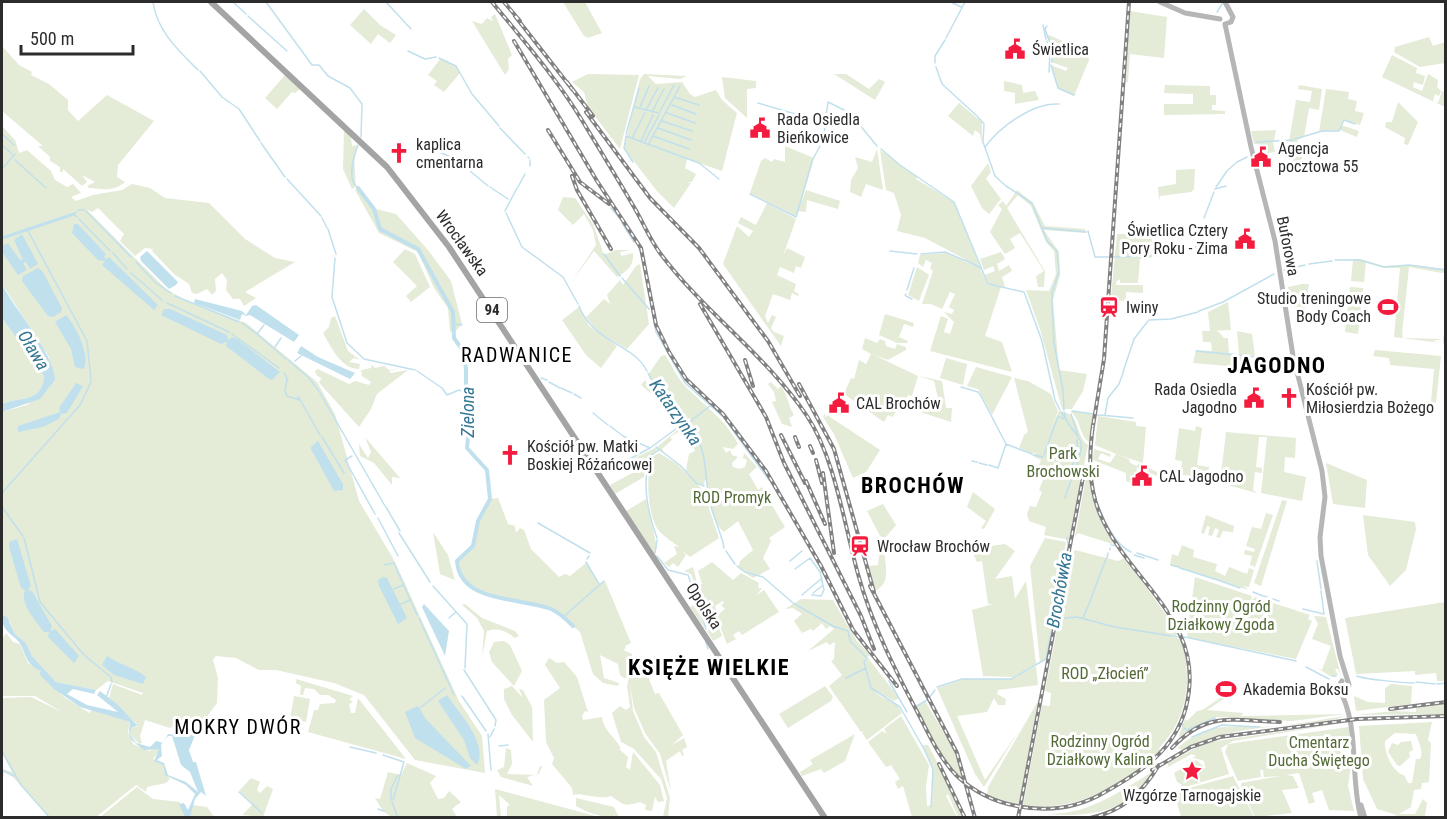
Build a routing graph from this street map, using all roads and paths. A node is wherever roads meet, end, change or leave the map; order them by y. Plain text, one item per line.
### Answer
1 (212, 2) edge
2 (1161, 2) edge
3 (1224, 2) edge
4 (1223, 14) junction
5 (1227, 23) junction
6 (598, 471) joint
7 (1344, 681) junction
8 (1343, 691) junction
9 (825, 818) edge
10 (1363, 818) edge

1 - 6 main road, Wrocławska / 94
2 - 4 main road
3 - 4 main road
4 - 5 main road
4 - 5 main road, Buforowa
5 - 7 main road, Buforowa
6 - 9 main road, Opolska / 94
7 - 8 main road
7 - 8 main road
8 - 10 main road

